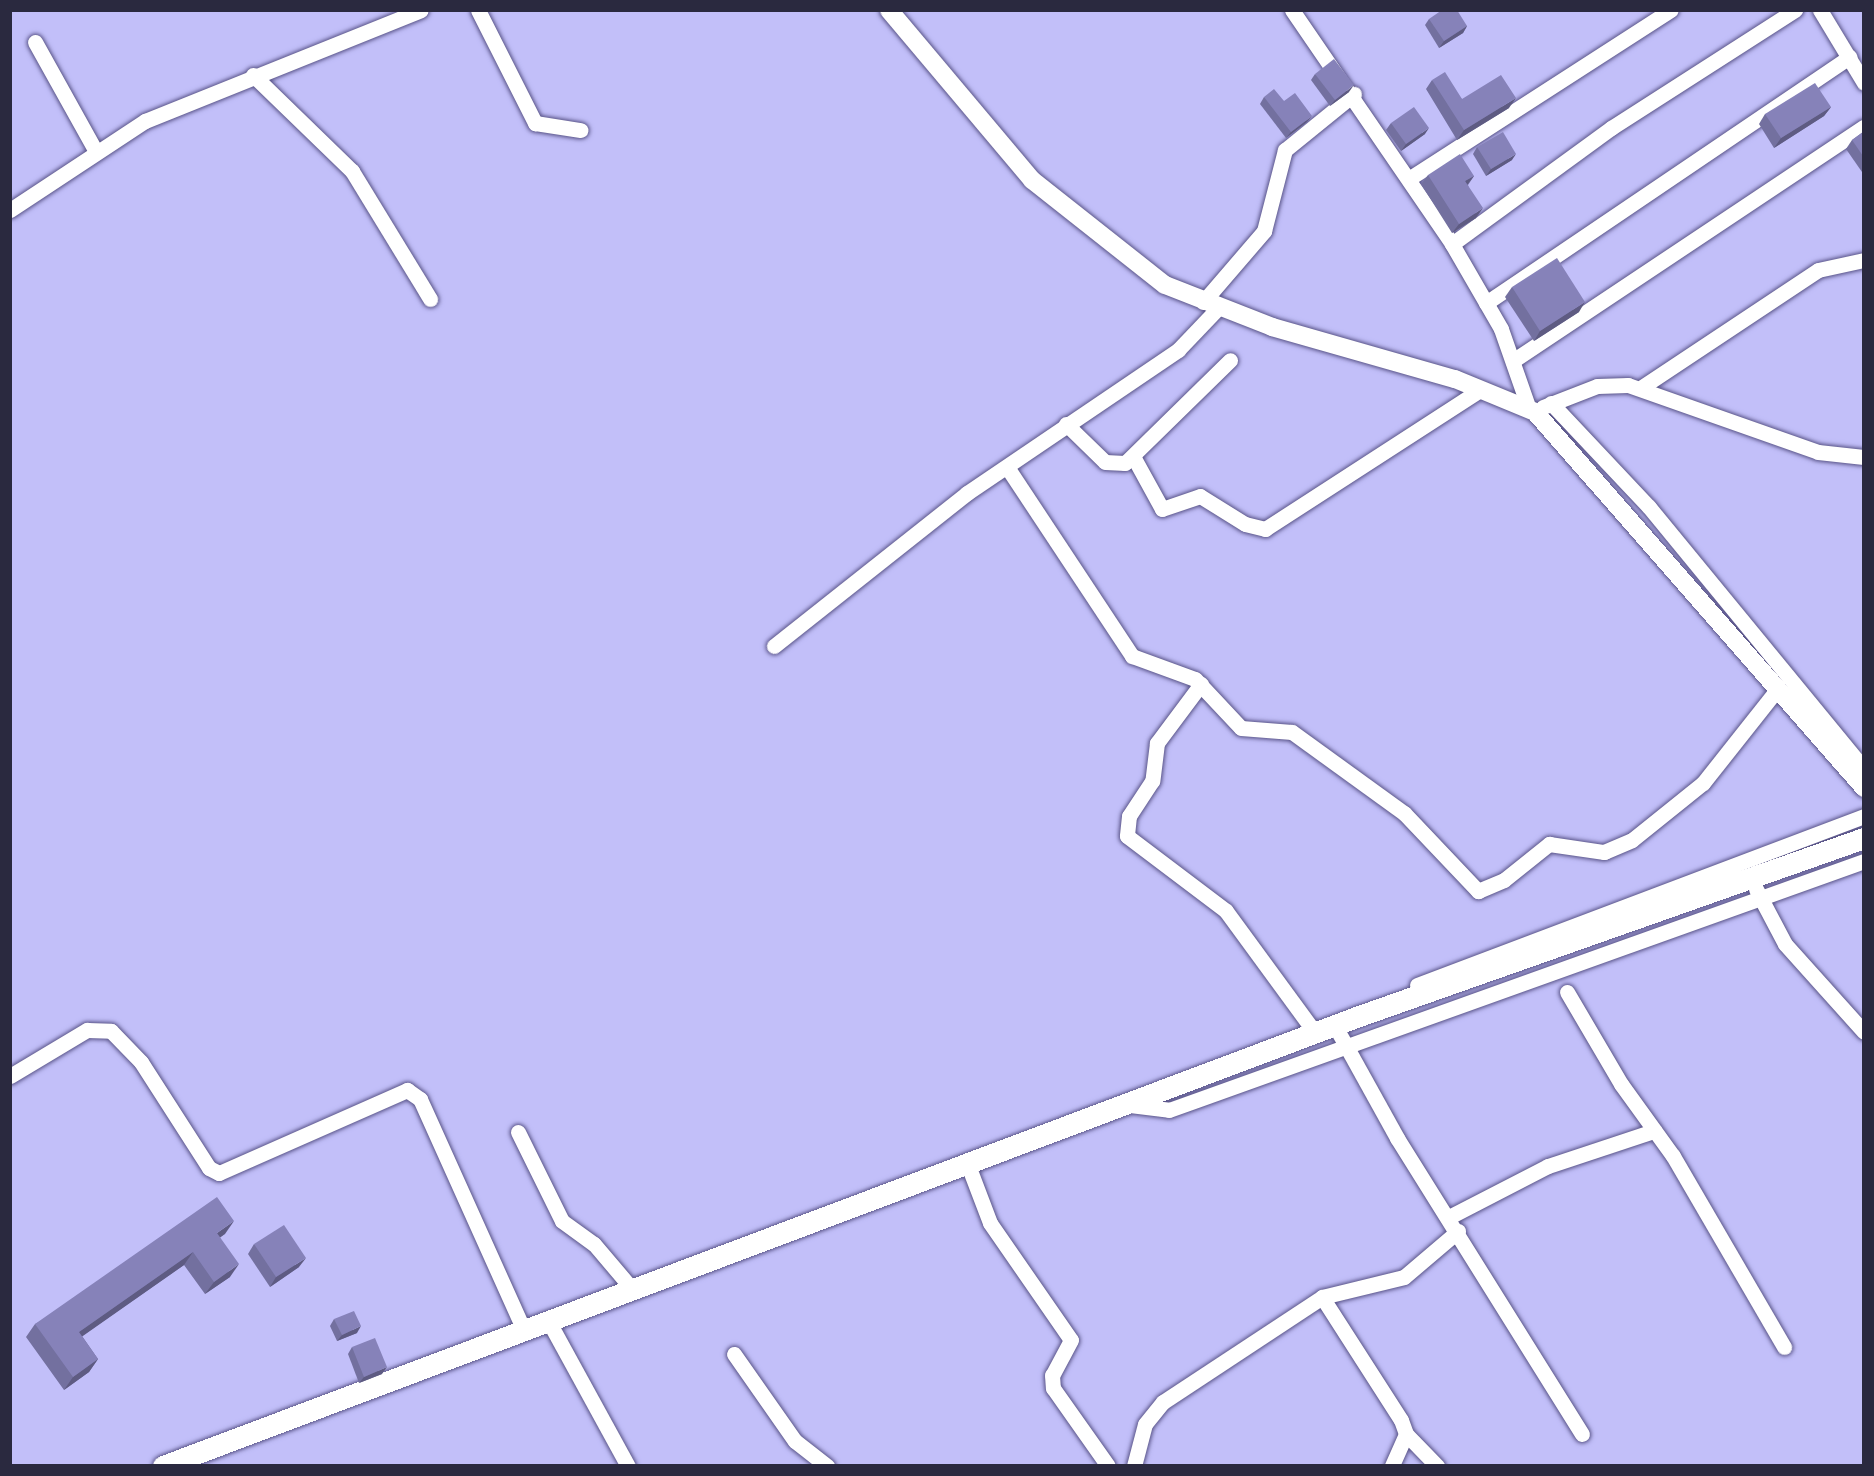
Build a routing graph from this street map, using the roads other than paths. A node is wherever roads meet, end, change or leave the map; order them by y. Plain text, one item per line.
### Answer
1 (421, 10) edge
2 (478, 10) edge
3 (889, 10) edge
4 (1671, 10) edge
5 (1795, 10) edge
6 (1820, 10) edge
7 (1299, 13) edge
8 (35, 42) dead end
9 (1849, 57) junction
10 (253, 75) junction
11 (1863, 83) edge
12 (1354, 94) junction
13 (1863, 127) edge
14 (580, 130) dead end
15 (94, 150) junction
16 (1410, 178) junction
17 (10, 210) edge
18 (1452, 244) junction
19 (1863, 260) edge
20 (430, 299) dead end
21 (1486, 303) junction
22 (1210, 305) junction
23 (1230, 360) dead end
24 (1514, 360) junction
25 (1642, 387) junction
26 (1481, 389) junction
27 (1538, 407) junction
28 (1066, 424) junction
29 (1863, 457) edge
30 (1134, 458) junction
31 (1007, 467) junction
32 (774, 646) dead end
33 (1201, 684) junction
34 (1775, 692) junction
35 (1863, 770) edge
36 (1863, 788) edge
37 (1863, 816) edge
38 (1863, 838) edge
39 (1863, 861) edge
40 (1751, 875) junction
41 (1760, 898) junction
42 (1567, 992) dead end
43 (1320, 1029) junction
44 (1863, 1032) edge
45 (1345, 1047) junction
46 (10, 1077) edge
47 (1130, 1105) junction
48 (1654, 1131) junction
49 (518, 1132) dead end
50 (968, 1165) junction
51 (1449, 1217) junction
52 (1458, 1231) junction
53 (633, 1290) junction
54 (1322, 1297) junction
55 (549, 1322) junction
56 (524, 1330) junction
57 (1785, 1347) dead end
58 (734, 1354) dead end
59 (1406, 1434) junction
60 (1582, 1434) dead end
61 (163, 1466) edge
62 (628, 1466) edge
63 (827, 1466) edge
64 (1108, 1466) edge
65 (1134, 1466) edge
66 (1392, 1466) edge
67 (1437, 1466) edge

1 - 10 street
2 - 14 street
3 - 22 street
4 - 16 street
5 - 18 street
6 - 9 street
7 - 12 street
8 - 15 street
9 - 11 street
9 - 21 street
10 - 15 street
10 - 20 street
12 - 16 street
12 - 22 street
13 - 24 street
15 - 17 street
16 - 18 street
18 - 21 street
19 - 25 street
21 - 24 street
22 - 26 street
22 - 28 street
23 - 30 street
24 - 27 street
25 - 27 street
25 - 29 street
26 - 27 street
26 - 30 street
27 - 34 street
27 - 35 street
28 - 30 street
28 - 31 street
31 - 32 street
31 - 33 street
33 - 34 street
33 - 43 street
34 - 36 street
37 - 43 street
38 - 40 main road
39 - 41 street
40 - 41 street
40 - 43 main road
41 - 44 street
41 - 45 street
42 - 48 street
43 - 45 street
43 - 47 main road
45 - 47 street
45 - 51 street
46 - 56 street
47 - 50 main road
48 - 51 street
48 - 57 street
49 - 53 street
50 - 53 main road
50 - 64 street
51 - 52 street
52 - 54 street
52 - 60 street
53 - 55 main road
54 - 59 street
54 - 65 street
55 - 56 main road
55 - 62 street
56 - 61 main road
58 - 63 street
59 - 66 street
59 - 67 street

